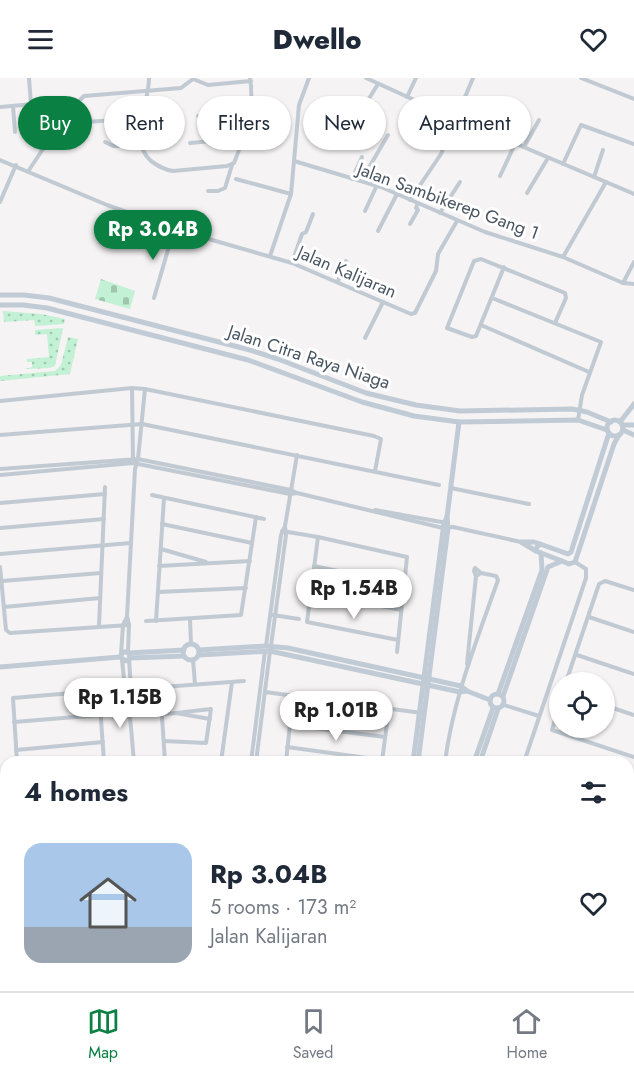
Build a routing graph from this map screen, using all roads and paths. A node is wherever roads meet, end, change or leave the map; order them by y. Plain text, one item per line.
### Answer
1 (29, 78) edge
2 (149, 78) edge
3 (309, 78) edge
4 (366, 78) edge
5 (416, 78) edge
6 (473, 78) edge
7 (581, 78) edge
8 (251, 79) edge
9 (587, 79) edge
10 (378, 84) junction
11 (149, 91) junction
12 (30, 96) edge
13 (148, 96) edge
14 (251, 96) edge
15 (371, 96) edge
16 (405, 96) edge
17 (407, 96) edge
18 (466, 96) edge
19 (634, 99) edge
20 (13, 106) junction
21 (18, 106) edge
22 (0, 107) edge
23 (539, 120) dead end
24 (104, 121) edge
25 (15, 132) dead end
26 (387, 135) dead end
27 (531, 135) edge
28 (197, 142) edge
29 (190, 143) dead end
30 (634, 144) edge
31 (42, 150) edge
32 (142, 150) edge
33 (239, 150) edge
34 (442, 150) edge
35 (512, 150) edge
36 (531, 150) edge
37 (603, 150) dead end
38 (362, 157) dead end
39 (548, 158) junction
40 (0, 160) edge
41 (294, 161) junction
42 (563, 164) junction
43 (16, 165) junction
44 (232, 165) junction
45 (29, 170) junction
46 (500, 176) dead end
47 (594, 177) junction
48 (236, 179) dead end
49 (352, 179) junction
50 (361, 181) junction
51 (460, 182) dead end
52 (606, 182) junction
53 (376, 185) junction
54 (208, 191) dead end
55 (291, 194) junction
56 (397, 194) junction
57 (528, 194) dead end
58 (634, 194) edge
59 (410, 200) junction
60 (0, 202) edge
61 (418, 203) junction
62 (365, 211) dead end
63 (440, 213) junction
64 (313, 214) dead end
65 (457, 220) junction
66 (410, 224) dead end
67 (174, 229) junction
68 (378, 231) dead end
69 (270, 256) junction
70 (563, 257) junction
71 (346, 261) dead end
72 (634, 262) edge
73 (292, 263) junction
74 (504, 267) junction
75 (338, 281) junction
76 (623, 283) junction
77 (634, 284) edge
78 (0, 296) edge
79 (154, 298) dead end
80 (492, 298) junction
81 (383, 302) junction
82 (0, 305) edge
83 (555, 323) junction
84 (481, 326) junction
85 (159, 328) junction
86 (157, 338) junction
87 (364, 338) dead end
88 (590, 372) junction
89 (132, 388) junction
90 (145, 389) junction
91 (382, 398) junction
92 (0, 401) edge
93 (634, 404) edge
94 (380, 408) junction
95 (579, 410) junction
96 (519, 411) junction
97 (578, 420) junction
98 (459, 422) junction
99 (520, 422) junction
100 (612, 422) junction
101 (132, 424) junction
102 (142, 424) junction
103 (634, 424) edge
104 (621, 428) junction
105 (608, 431) junction
106 (0, 435) edge
107 (634, 435) edge
108 (297, 455) junction
109 (135, 461) junction
110 (56, 467) junction
111 (0, 469) edge
112 (375, 471) junction
113 (0, 475) edge
114 (439, 485) dead end
115 (105, 487) dead end
116 (450, 488) junction
117 (291, 492) junction
118 (105, 494) junction
119 (152, 495) dead end
120 (164, 498) junction
121 (0, 503) edge
122 (529, 504) dead end
123 (256, 518) junction
124 (104, 519) junction
125 (264, 519) dead end
126 (162, 524) junction
127 (447, 524) junction
128 (0, 528) edge
129 (284, 532) junction
130 (318, 537) junction
131 (521, 542) junction
132 (131, 543) junction
133 (252, 543) junction
134 (540, 544) junction
135 (102, 545) junction
136 (160, 549) junction
137 (539, 552) junction
138 (0, 554) edge
139 (250, 561) junction
140 (562, 561) junction
141 (575, 562) junction
142 (211, 564) junction
143 (159, 566) junction
144 (314, 566) junction
145 (0, 567) edge
146 (101, 573) junction
147 (481, 573) junction
148 (476, 576) junction
149 (2, 581) junction
150 (405, 585) junction
151 (246, 588) junction
152 (634, 590) edge
153 (311, 591) junction
154 (158, 592) junction
155 (100, 598) junction
156 (4, 607) junction
157 (401, 609) junction
158 (273, 615) junction
159 (127, 616) junction
160 (589, 617) junction
161 (190, 619) junction
162 (299, 619) dead end
163 (146, 621) dead end
164 (156, 621) junction
165 (123, 625) junction
166 (129, 625) junction
167 (99, 626) junction
168 (634, 632) edge
169 (398, 640) junction
170 (191, 645) junction
171 (268, 649) junction
172 (199, 652) junction
173 (397, 652) dead end
174 (184, 653) junction
175 (577, 655) junction
176 (129, 656) junction
177 (121, 657) junction
178 (193, 660) junction
179 (467, 664) junction
180 (0, 667) edge
181 (570, 672) edge
182 (634, 674) edge
183 (244, 681) dead end
184 (426, 681) junction
185 (232, 682) junction
186 (195, 684) junction
187 (160, 687) junction
188 (149, 688) dead end
189 (461, 689) junction
190 (128, 690) junction
191 (99, 691) junction
192 (265, 692) junction
193 (500, 695) junction
194 (293, 696) junction
195 (490, 700) junction
196 (504, 705) junction
197 (495, 708) junction
198 (389, 709) junction
199 (615, 709) edge
200 (176, 713) junction
201 (422, 713) junction
202 (162, 714) junction
203 (260, 714) junction
204 (100, 715) junction
205 (634, 715) edge
206 (539, 716) junction
207 (210, 719) junction
208 (14, 722) junction
209 (290, 725) junction
210 (385, 737) junction
211 (576, 738) edge
212 (164, 741) junction
213 (103, 742) junction
214 (287, 747) junction
215 (16, 750) junction
216 (16, 756) edge
217 (104, 756) edge
218 (134, 756) edge
219 (165, 756) edge
220 (222, 756) edge
221 (252, 756) edge
222 (256, 756) edge
223 (286, 756) edge
224 (348, 756) edge
225 (383, 756) edge
226 (414, 756) edge
227 (418, 756) edge
228 (446, 756) edge
229 (476, 756) edge
230 (482, 756) edge
231 (526, 756) edge
232 (631, 756) edge

1 - 12 street
2 - 11 street
3 - 41 street, Jalan Kalijaran
4 - 10 street
5 - 17 street
6 - 18 street
7 - 9 street
8 - 11 street
8 - 14 street
9 - 19 street
10 - 15 street
10 - 16 street
11 - 13 street
11 - 24 street
20 - 21 street
20 - 22 street
20 - 25 street
23 - 27 street
26 - 50 street
28 - 29 street
30 - 42 street
31 - 45 street
32 - 44 street
33 - 44 street
34 - 59 street
35 - 46 street
36 - 39 street
37 - 47 street
38 - 49 street
39 - 42 street
39 - 57 street
40 - 43 street, Jalan Kalijaran
41 - 49 street, Jalan Sambikerep Gang 1
41 - 55 street, Jalan Kalijaran
42 - 47 street
43 - 45 street, Jalan Kalijaran
43 - 60 street
44 - 54 street
45 - 67 street, Jalan Kalijaran
47 - 52 street
48 - 55 street
49 - 50 street, Jalan Sambikerep Gang 1
50 - 53 street, Jalan Sambikerep Gang 1
51 - 63 street
52 - 58 street
52 - 70 street
53 - 56 street, Jalan Sambikerep Gang 1
53 - 62 street
55 - 69 street, Jalan Kalijaran
56 - 59 street, Jalan Sambikerep Gang 1
56 - 68 street
59 - 61 street, Jalan Sambikerep Gang 1
61 - 63 street, Jalan Sambikerep Gang 1
61 - 66 street
63 - 65 street, Jalan Sambikerep Gang 1
64 - 73 street
65 - 70 street, Jalan Sambikerep Gang 1
65 - 81 street, Jalan Kalijaran
67 - 69 street, Jalan Kalijaran
67 - 79 street
69 - 73 street, Jalan Kalijaran
70 - 76 street, Jalan Sambikerep Gang 1
71 - 75 street
72 - 76 street
73 - 75 street, Jalan Kalijaran
74 - 80 street
74 - 83 street
74 - 84 street
75 - 81 street, Jalan Kalijaran
76 - 77 street, Jalan Sambikerep Gang 1
78 - 85 street, Jalan Citra Raya Niaga
80 - 83 street
80 - 84 street
81 - 87 street
82 - 86 street, Jalan Citra Raya Niaga
83 - 88 street
84 - 88 street
85 - 86 street
85 - 91 street, Jalan Citra Raya Niaga
86 - 94 street, Jalan Citra Raya Niaga
88 - 95 street
89 - 90 street
89 - 92 street
89 - 101 street
90 - 102 street
90 - 112 street
91 - 94 street
91 - 96 street, Jalan Citra Raya Niaga
93 - 104 street
94 - 98 street, Jalan Citra Raya Niaga
95 - 96 street, Jalan Citra Raya Niaga
95 - 97 street
95 - 100 street, Jalan Citra Raya Niaga
96 - 99 street
97 - 99 street, Jalan Citra Raya Niaga
97 - 105 street, Jalan Citra Raya Niaga
98 - 99 street, Jalan Citra Raya Niaga
98 - 116 street
100 - 104 street, Jalan Citra Raya Niaga
100 - 105 street
101 - 102 street
101 - 106 street
101 - 109 street
102 - 108 street
102 - 109 street
103 - 104 street
104 - 105 street, Jalan Citra Raya Niaga
104 - 107 street
104 - 141 street
105 - 134 street
108 - 112 street
108 - 117 street
109 - 110 street
109 - 117 street
109 - 132 street
110 - 111 street
110 - 113 street
112 - 114 street
115 - 118 street
116 - 122 street
116 - 127 street
117 - 127 street
117 - 129 street
118 - 121 street
118 - 124 street
119 - 120 street
120 - 123 street
120 - 126 street
123 - 125 street
123 - 133 street
124 - 128 street
124 - 135 street
126 - 133 street
126 - 136 street
127 - 131 street
127 - 184 street
129 - 130 street
129 - 158 street
130 - 144 street
130 - 150 street
131 - 134 street
131 - 137 street
132 - 135 street
132 - 159 street
133 - 139 street
134 - 137 street
135 - 138 street
135 - 146 street
136 - 142 street
136 - 143 street
137 - 140 street
137 - 193 street
139 - 142 street
139 - 151 street
140 - 141 street
140 - 193 street
141 - 206 street
142 - 143 street
143 - 154 street
144 - 150 street
144 - 153 street
145 - 149 street
146 - 149 street
146 - 155 street
147 - 148 street
147 - 148 street
147 - 179 street
148 - 179 street
149 - 156 street
150 - 157 street
151 - 154 street
151 - 161 street
152 - 160 street
153 - 157 street
153 - 169 street
154 - 164 street
155 - 156 street
155 - 167 street
156 - 167 street
157 - 169 street
158 - 162 street
158 - 171 street
159 - 165 street
159 - 166 street
160 - 168 street
160 - 175 street
161 - 164 street
161 - 170 street
163 - 164 street
165 - 166 street
165 - 167 street
165 - 177 street
166 - 176 street
169 - 173 street
170 - 172 street
170 - 174 street
171 - 172 street
171 - 184 street
171 - 192 street
171 - 203 street
172 - 178 street
174 - 176 street
174 - 178 street
175 - 181 street
175 - 182 street
176 - 177 street
176 - 190 street
177 - 180 street
177 - 190 street
178 - 186 street
179 - 189 street
183 - 185 street
184 - 189 street
184 - 201 street
185 - 186 street
185 - 220 street
186 - 187 street
187 - 188 street
187 - 202 street
189 - 195 street
189 - 228 street
190 - 191 street
190 - 218 street
191 - 204 street
191 - 208 street
192 - 194 street
192 - 203 street
193 - 195 street
193 - 196 street
194 - 198 street
194 - 209 street
195 - 197 street
196 - 197 street
196 - 206 street
197 - 229 street
197 - 230 street
198 - 201 street
198 - 210 street
199 - 205 street
200 - 202 street
200 - 207 street
200 - 207 street
201 - 226 street
201 - 227 street
202 - 212 street
203 - 221 street
203 - 222 street
204 - 208 street
204 - 213 street
206 - 231 street
207 - 212 street
208 - 215 street
209 - 210 street
209 - 214 street
210 - 225 street
211 - 232 street
212 - 219 street
213 - 215 street
213 - 217 street
214 - 223 street
214 - 224 street
215 - 216 street

